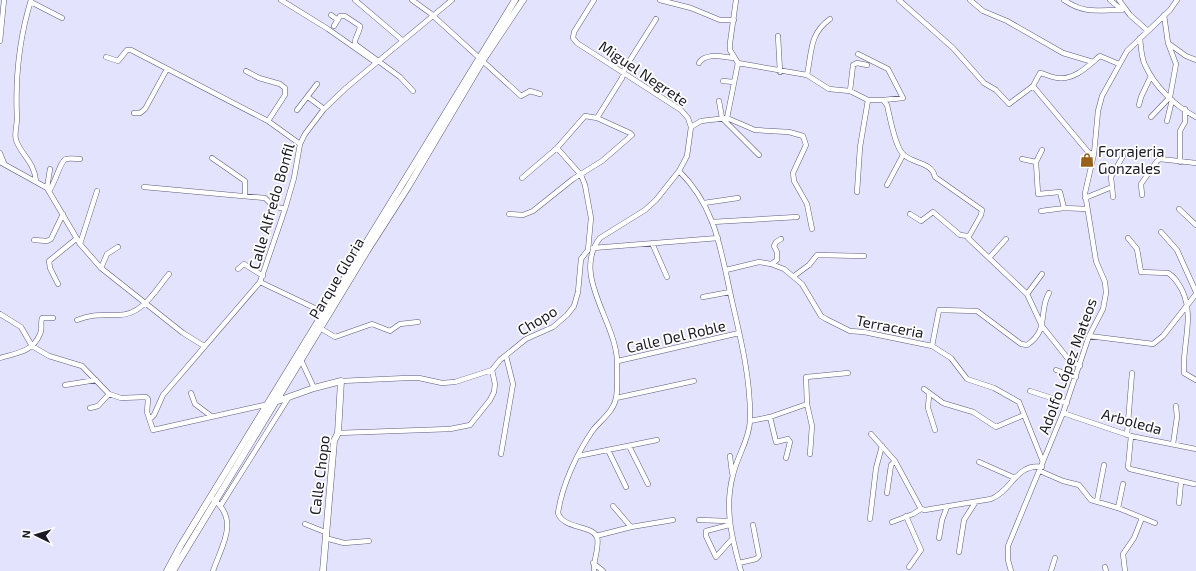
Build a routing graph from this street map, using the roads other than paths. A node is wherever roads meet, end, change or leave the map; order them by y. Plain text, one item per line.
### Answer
1 (4, 0) edge
2 (281, 0) edge
3 (356, 0) edge
4 (412, 0) edge
5 (452, 0) edge
6 (516, 0) edge
7 (523, 0) edge
8 (594, 0) edge
9 (660, 0) edge
10 (736, 0) edge
11 (899, 0) edge
12 (970, 0) edge
13 (1064, 0) edge
14 (1110, 0) edge
15 (1119, 0) edge
16 (1177, 0) edge
17 (31, 1) edge
18 (514, 8) junction
19 (1122, 10) junction
20 (332, 15) dead end
21 (1130, 15) junction
22 (1164, 15) junction
23 (432, 16) junction
24 (62, 18) dead end
25 (656, 19) dead end
26 (830, 19) dead end
27 (338, 20) junction
28 (734, 20) junction
29 (334, 26) dead end
30 (1148, 31) junction
31 (778, 36) dead end
32 (1140, 38) junction
33 (402, 40) junction
34 (0, 41) edge
35 (1168, 43) junction
36 (858, 54) dead end
37 (106, 57) dead end
38 (734, 58) junction
39 (481, 59) junction
40 (1196, 60) edge
41 (376, 61) junction
42 (1093, 62) junction
43 (699, 63) dead end
44 (738, 63) junction
45 (1118, 64) junction
46 (867, 66) dead end
47 (167, 69) junction
48 (246, 71) dead end
49 (780, 72) junction
50 (623, 74) junction
51 (807, 75) junction
52 (1151, 76) junction
53 (723, 81) dead end
54 (734, 82) junction
55 (317, 84) dead end
56 (1033, 86) junction
57 (850, 91) junction
58 (414, 92) dead end
59 (540, 94) dead end
60 (308, 97) junction
61 (1171, 98) junction
62 (868, 100) junction
63 (884, 100) junction
64 (719, 101) dead end
65 (1139, 105) dead end
66 (324, 109) junction
67 (1185, 109) junction
68 (297, 110) dead end
69 (134, 113) dead end
70 (1151, 117) dead end
71 (1196, 117) edge
72 (597, 118) junction
73 (725, 118) junction
74 (268, 121) junction
75 (1167, 121) dead end
76 (691, 127) junction
77 (300, 144) junction
78 (556, 148) junction
79 (1042, 150) dead end
80 (0, 152) edge
81 (1094, 154) junction
82 (759, 155) dead end
83 (903, 155) junction
84 (1123, 156) dead end
85 (212, 158) dead end
86 (80, 159) dead end
87 (1022, 159) dead end
88 (2, 162) edge
89 (1036, 162) junction
90 (1180, 162) junction
91 (1196, 163) edge
92 (50, 169) dead end
93 (679, 171) junction
94 (580, 175) junction
95 (522, 178) dead end
96 (36, 181) junction
97 (887, 185) dead end
98 (144, 187) dead end
99 (1112, 187) junction
100 (48, 189) junction
101 (97, 191) dead end
102 (857, 192) dead end
103 (245, 195) junction
104 (1142, 195) dead end
105 (1113, 197) dead end
106 (738, 198) dead end
107 (1085, 198) junction
108 (704, 203) junction
109 (1064, 208) junction
110 (285, 209) junction
111 (1087, 209) junction
112 (1179, 209) dead end
113 (1041, 211) dead end
114 (63, 214) junction
115 (509, 214) dead end
116 (910, 214) dead end
117 (797, 216) dead end
118 (712, 222) junction
119 (1196, 225) edge
120 (812, 229) dead end
121 (1161, 232) dead end
122 (968, 236) junction
123 (718, 238) junction
124 (1128, 238) dead end
125 (76, 239) junction
126 (781, 239) dead end
127 (1006, 239) dead end
128 (34, 240) dead end
129 (652, 243) junction
130 (80, 244) junction
131 (118, 247) dead end
132 (595, 248) junction
133 (588, 250) junction
134 (864, 256) dead end
135 (989, 258) junction
136 (771, 264) junction
137 (101, 268) junction
138 (238, 269) dead end
139 (726, 270) junction
140 (169, 274) dead end
141 (1042, 274) dead end
142 (263, 276) junction
143 (794, 276) junction
144 (667, 277) dead end
145 (260, 282) junction
146 (58, 284) dead end
147 (730, 292) junction
148 (1049, 293) dead end
149 (1196, 293) edge
150 (1027, 294) junction
151 (703, 297) dead end
152 (147, 303) junction
153 (1188, 306) junction
154 (0, 314) edge
155 (326, 314) junction
156 (53, 318) dead end
157 (77, 320) dead end
158 (418, 322) dead end
159 (1042, 326) junction
160 (320, 328) junction
161 (739, 333) junction
162 (1089, 336) junction
163 (32, 346) junction
164 (204, 346) junction
165 (932, 346) junction
166 (506, 356) junction
167 (0, 358) edge
168 (301, 360) junction
169 (618, 362) junction
170 (1080, 366) junction
171 (492, 370) junction
172 (1056, 370) dead end
173 (848, 373) dead end
174 (1132, 373) dead end
175 (1076, 377) junction
176 (96, 380) junction
177 (1196, 380) edge
178 (341, 381) junction
179 (694, 381) dead end
180 (65, 385) dead end
181 (314, 388) junction
182 (924, 390) dead end
183 (1030, 391) dead end
184 (191, 393) dead end
185 (109, 394) junction
186 (929, 395) junction
187 (289, 397) junction
188 (616, 398) junction
189 (275, 402) junction
190 (1067, 403) junction
191 (268, 404) junction
192 (807, 404) junction
193 (1176, 406) dead end
194 (90, 408) dead end
195 (1063, 413) junction
196 (1024, 415) junction
197 (211, 416) junction
198 (770, 417) junction
199 (150, 419) junction
200 (750, 421) junction
201 (934, 430) dead end
202 (338, 433) junction
203 (871, 434) dead end
204 (1129, 435) junction
205 (657, 440) dead end
206 (1173, 444) junction
207 (629, 446) junction
208 (882, 446) junction
209 (1196, 449) edge
210 (608, 450) junction
211 (501, 454) dead end
212 (810, 454) dead end
213 (578, 456) junction
214 (730, 456) dead end
215 (786, 458) dead end
216 (895, 461) junction
217 (979, 462) dead end
218 (1104, 465) dead end
219 (1042, 467) junction
220 (733, 475) junction
221 (1015, 478) junction
222 (1181, 482) junction
223 (648, 484) dead end
224 (1123, 484) dead end
225 (1194, 484) dead end
226 (626, 487) dead end
227 (887, 493) dead end
228 (213, 498) junction
229 (1097, 501) junction
230 (975, 502) junction
231 (1178, 503) dead end
232 (221, 505) junction
233 (613, 506) dead end
234 (947, 507) junction
235 (1118, 508) junction
236 (922, 509) junction
237 (906, 516) junction
238 (1142, 518) junction
239 (870, 519) dead end
240 (673, 520) dead end
241 (699, 520) dead end
242 (892, 522) dead end
243 (729, 523) junction
244 (1155, 523) dead end
245 (304, 524) dead end
246 (753, 524) dead end
247 (631, 527) junction
248 (325, 535) junction
249 (596, 536) junction
250 (939, 538) dead end
251 (732, 539) junction
252 (369, 541) dead end
253 (959, 552) dead end
254 (1055, 558) dead end
255 (593, 562) junction
256 (739, 563) junction
257 (909, 567) dead end
258 (740, 570) edge
259 (167, 571) edge
260 (173, 571) edge
261 (213, 571) edge
262 (323, 571) edge
263 (594, 571) edge
264 (603, 571) edge
265 (735, 571) edge
266 (1011, 571) edge
267 (1052, 571) edge
268 (1125, 571) edge

1 - 34 street
2 - 41 street
3 - 33 street
4 - 23 street
5 - 23 street, Calle Alfredo Bonfil
6 - 18 main road, Parque Gloria
7 - 18 main road, Parque Gloria
8 - 50 street, Miguel Negrete
9 - 28 street
10 - 28 street
11 - 56 street
12 - 42 street
13 - 19 street
14 - 19 street
15 - 21 street
16 - 22 street, Adolfo López Mateos
17 - 24 street
17 - 96 street
18 - 39 main road, Parque Gloria
19 - 21 street
20 - 27 street
21 - 30 street
22 - 30 street, Adolfo López Mateos
22 - 35 street
23 - 33 street, Calle Alfredo Bonfil
23 - 39 street
25 - 50 street
26 - 51 street
27 - 29 street
27 - 41 street
28 - 38 street
30 - 32 street, Adolfo López Mateos
31 - 49 street
32 - 45 street, Adolfo López Mateos
32 - 52 street
33 - 41 street, Calle Alfredo Bonfil
35 - 40 street
35 - 61 street
36 - 63 street
37 - 47 street
38 - 43 street
38 - 44 street
39 - 59 street
39 - 155 main road, Parque Gloria
41 - 58 street
41 - 66 street, Calle Alfredo Bonfil
42 - 45 street
42 - 56 street
44 - 49 street
44 - 54 street
45 - 81 street, Adolfo López Mateos
46 - 57 street
47 - 69 street
47 - 74 street
48 - 74 street
49 - 51 street
50 - 72 street
50 - 76 street, Miguel Negrete
51 - 57 street
52 - 61 street
52 - 65 street
53 - 54 street
54 - 73 street
55 - 60 street
56 - 81 street
57 - 62 street
60 - 66 street
60 - 68 street
61 - 67 street
61 - 70 street
61 - 75 street
62 - 63 street
62 - 102 street
63 - 83 street
64 - 73 street
66 - 77 street, Calle Alfredo Bonfil
67 - 71 street
67 - 90 street
72 - 78 street
72 - 94 street
73 - 76 street
73 - 82 street
73 - 120 street
74 - 77 street
76 - 93 street, Miguel Negrete
77 - 110 street, Calle Alfredo Bonfil
78 - 94 street, Chopo
78 - 95 street
79 - 89 street
80 - 88 street
81 - 107 street, Adolfo López Mateos
83 - 97 street
83 - 122 street
84 - 99 street
85 - 103 street
86 - 100 street
87 - 89 street
88 - 96 street
89 - 109 street
90 - 91 street
90 - 104 street
92 - 100 street
93 - 108 street
93 - 132 street, Miguel Negrete
94 - 115 street
94 - 133 street, Chopo
96 - 100 street
98 - 103 street
99 - 105 street
99 - 107 street
100 - 114 street
101 - 130 street
103 - 110 street
106 - 108 street
107 - 111 street, Adolfo López Mateos
108 - 118 street
109 - 111 street
109 - 113 street
110 - 142 street, Calle Alfredo Bonfil
111 - 162 street, Adolfo López Mateos
112 - 119 street
114 - 125 street
114 - 128 street
116 - 122 street
117 - 118 street
118 - 123 street
121 - 149 street
122 - 135 street
123 - 129 street
123 - 139 street
124 - 153 street
125 - 130 street
125 - 146 street
126 - 136 street
127 - 135 street
129 - 132 street
129 - 144 street
130 - 137 street
131 - 137 street
132 - 133 street
132 - 169 street, Miguel Negrete
133 - 166 street, Chopo
134 - 143 street
135 - 150 street
136 - 139 street, Terraceria
136 - 143 street, Terraceria
137 - 152 street
138 - 142 street
139 - 147 street
140 - 152 street
141 - 150 street
142 - 145 street, Calle Alfredo Bonfil
143 - 165 street, Terraceria
145 - 155 street
145 - 164 street, Calle Alfredo Bonfil
147 - 151 street
147 - 161 street
148 - 159 street
149 - 153 street
150 - 159 street
152 - 157 street
152 - 164 street
153 - 162 street
153 - 177 street
154 - 163 street
155 - 160 main road, Parque Gloria
155 - 191 main road, Parque Gloria
156 - 163 street
158 - 160 street
159 - 165 street
159 - 170 street
160 - 168 main road, Parque Gloria
161 - 169 street, Calle Del Roble
161 - 200 street
162 - 170 street, Adolfo López Mateos
163 - 167 street
163 - 176 street
164 - 199 street, Calle Alfredo Bonfil
165 - 196 street, Terraceria
166 - 171 street, Chopo
166 - 211 street
168 - 181 street
168 - 189 main road, Parque Gloria
169 - 188 street, Miguel Negrete
170 - 175 street, Adolfo López Mateos
171 - 178 street, Chopo
171 - 202 street
172 - 175 street
173 - 192 street
174 - 204 street
175 - 190 street, Adolfo López Mateos
176 - 180 street
176 - 185 street
178 - 181 main road
178 - 202 main road, Calle Chopo
179 - 188 street
181 - 187 main road
182 - 186 street
183 - 190 street
184 - 197 street
185 - 194 street
185 - 199 street
186 - 196 street
186 - 201 street
187 - 189 main road
187 - 232 street
188 - 213 street, Miguel Negrete
189 - 191 street
189 - 228 main road, Parque Gloria
190 - 195 street, Adolfo López Mateos
191 - 197 street
191 - 228 main road, Parque Gloria
192 - 198 street
192 - 212 street
193 - 206 street
195 - 204 street, Arboleda
195 - 219 street, Adolfo López Mateos
196 - 219 street, Terraceria
197 - 199 street
198 - 200 street
198 - 215 street
200 - 220 street
202 - 248 main road, Calle Chopo
203 - 208 street
204 - 206 street, Arboleda
204 - 222 street
205 - 207 street
206 - 209 street, Arboleda
207 - 210 street
207 - 223 street
208 - 216 street
208 - 239 street
210 - 213 street
210 - 226 street
213 - 249 street, Miguel Negrete
214 - 220 street
216 - 227 street
216 - 236 street
217 - 221 street
218 - 229 street
219 - 221 street
219 - 229 street
219 - 266 street, Adolfo López Mateos
220 - 243 street
221 - 230 street
222 - 225 street
222 - 231 street
224 - 235 street
228 - 232 street
228 - 259 main road, Parque Gloria
228 - 260 main road, Parque Gloria
229 - 235 street
230 - 234 street
230 - 253 street
232 - 261 street
233 - 247 street
234 - 236 street
234 - 250 street
235 - 238 street
236 - 237 street
237 - 242 street
237 - 257 street
238 - 244 street
238 - 268 street
240 - 247 street
241 - 243 street
243 - 251 street
243 - 251 street
245 - 248 street
246 - 256 street
247 - 249 street
248 - 252 street
248 - 262 main road, Calle Chopo
249 - 255 street
251 - 256 street
254 - 267 street
255 - 263 street
255 - 264 street
256 - 258 street
258 - 265 street

